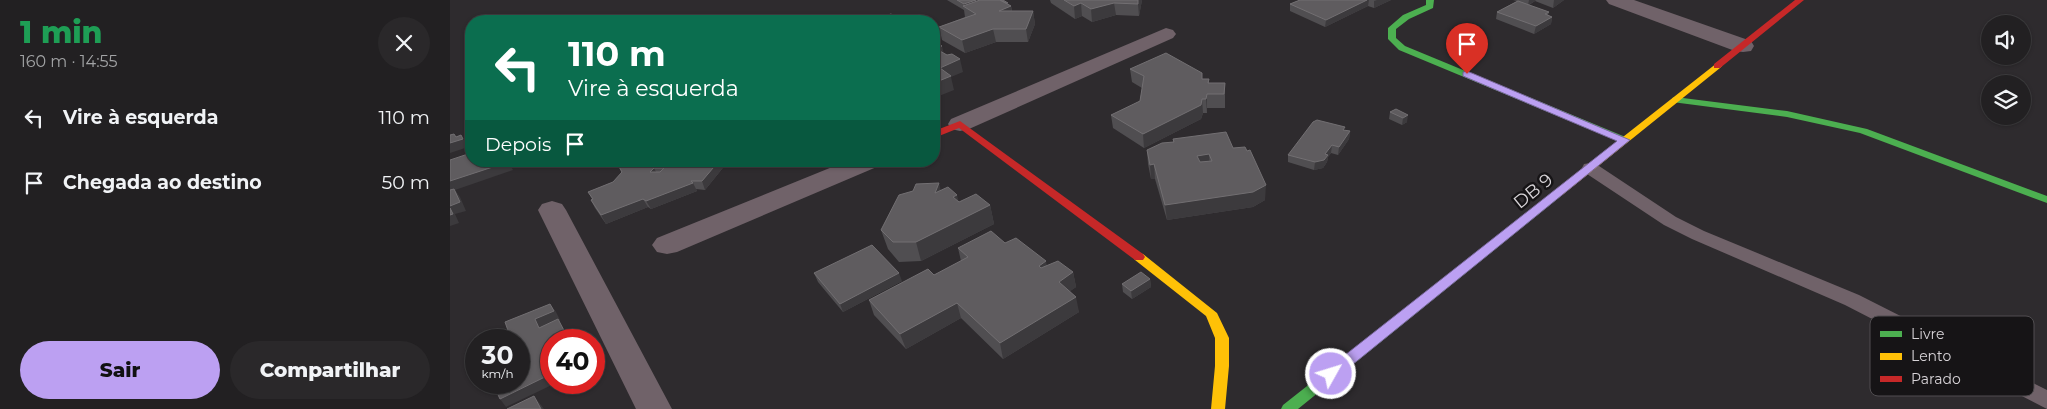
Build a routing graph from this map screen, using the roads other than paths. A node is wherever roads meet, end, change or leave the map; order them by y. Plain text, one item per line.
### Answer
1 (1430, 0) edge
2 (1616, 0) edge
3 (1800, 0) edge
4 (1166, 34) dead end
5 (1743, 46) junction
6 (1675, 100) junction
7 (960, 124) junction
8 (940, 132) edge
9 (1624, 140) junction
10 (856, 167) edge
11 (1590, 168) junction
12 (2047, 200) edge
13 (552, 210) dead end
14 (667, 245) dead end
15 (1883, 316) edge
16 (2034, 393) edge
17 (2047, 400) edge
18 (1301, 405) edge
19 (654, 409) edge
20 (1218, 409) edge

1 - 9 street
2 - 5 street
3 - 5 street, DB 9
4 - 7 street
5 - 6 street, DB 9
6 - 9 street, DB 9
6 - 12 street
7 - 8 street
7 - 20 street
9 - 11 street, DB 9
10 - 14 street
11 - 15 lane
11 - 18 street, DB 9
13 - 19 street
16 - 17 lane

